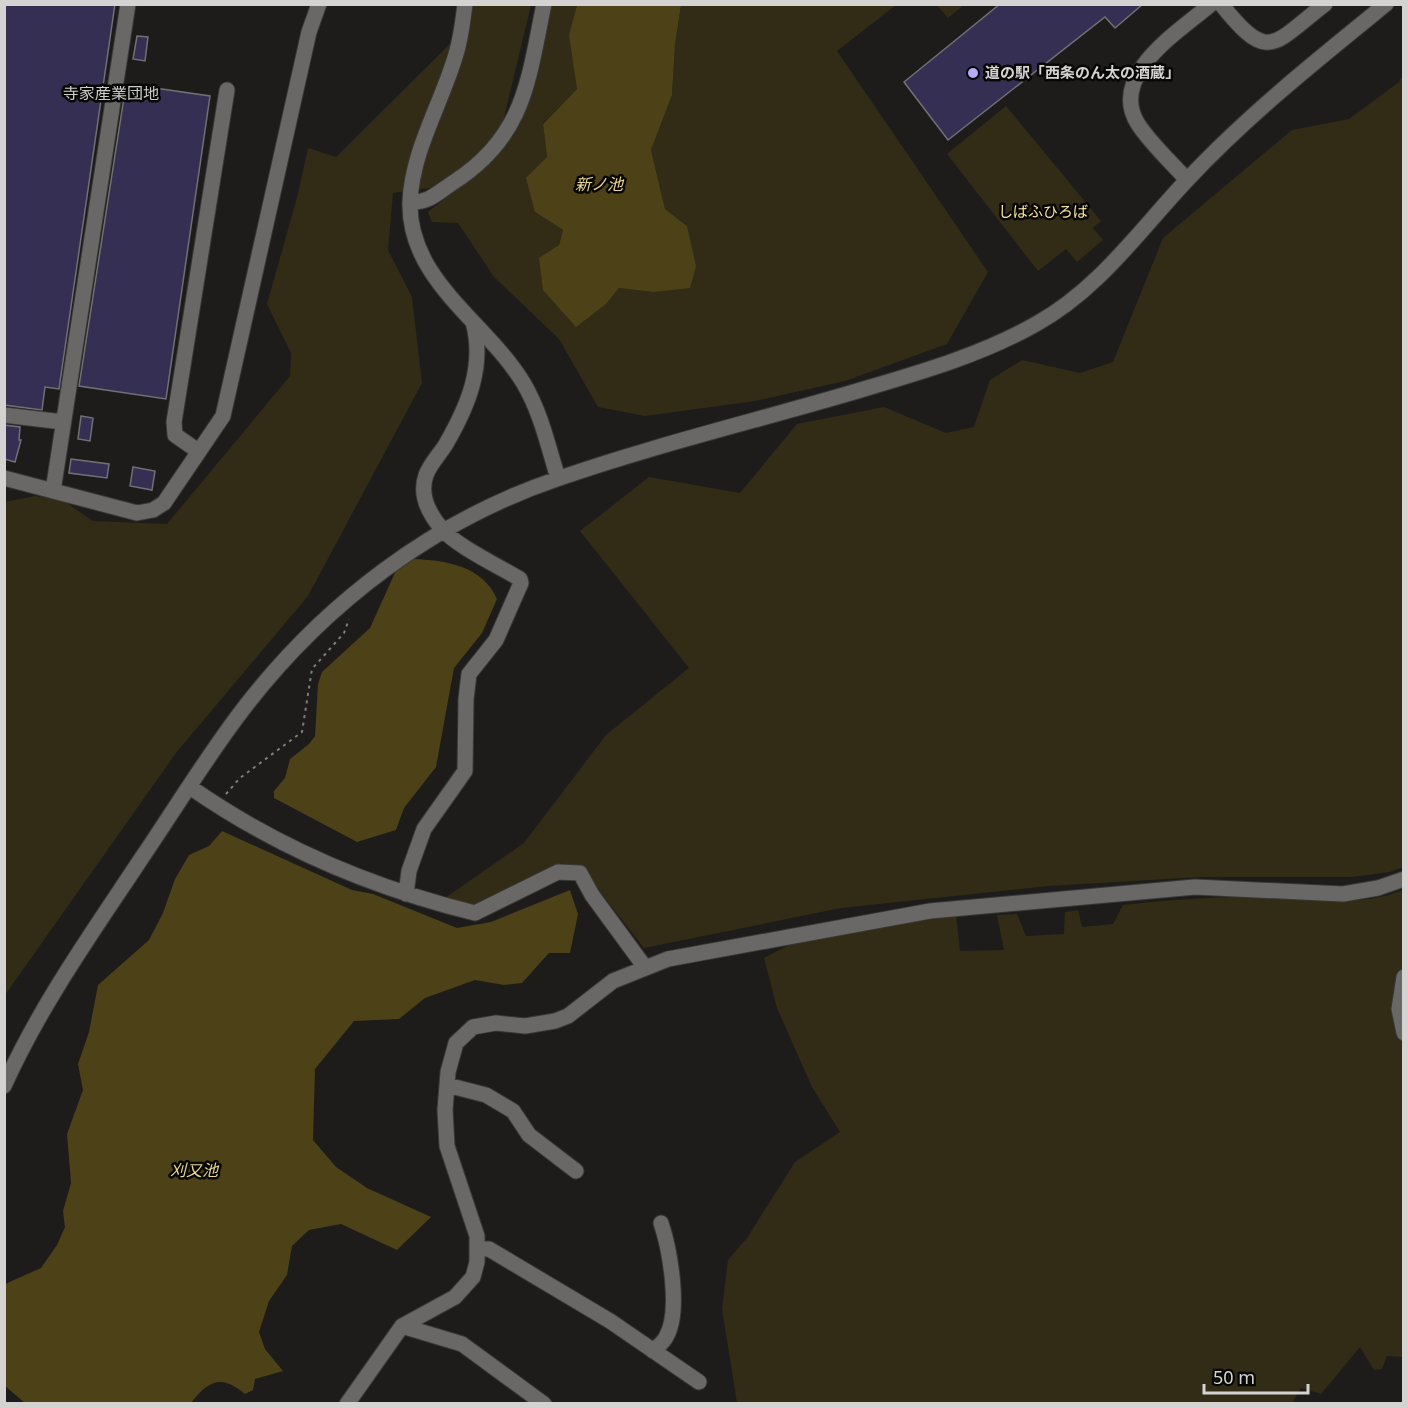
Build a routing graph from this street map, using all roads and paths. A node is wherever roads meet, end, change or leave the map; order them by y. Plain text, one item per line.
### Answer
1 (128, 4) edge
2 (319, 4) edge
3 (465, 4) edge
4 (544, 4) edge
5 (1211, 4) edge
6 (1221, 4) edge
7 (1324, 4) edge
8 (1386, 4) edge
9 (226, 90) dead end
10 (1187, 180) junction
11 (410, 202) junction
12 (473, 322) junction
13 (4, 415) edge
14 (63, 422) junction
15 (198, 451) junction
16 (4, 478) edge
17 (558, 478) junction
18 (53, 491) junction
19 (443, 531) junction
20 (358, 590) junction
21 (190, 787) junction
22 (216, 805) junction
23 (1404, 879) edge
24 (406, 894) junction
25 (644, 966) junction
26 (1404, 977) edge
27 (1404, 1033) edge
28 (447, 1085) junction
29 (4, 1086) edge
30 (576, 1171) dead end
31 (661, 1223) dead end
32 (478, 1249) junction
33 (402, 1326) junction
34 (653, 1351) junction
35 (699, 1382) dead end
36 (351, 1402) edge
37 (544, 1404) edge

1 - 14 street
2 - 15 street
3 - 11 street
4 - 11 street
5 - 10 street
6 - 7 street
8 - 10 street
9 - 15 street
10 - 17 street
11 - 12 street
12 - 17 street
12 - 19 street
13 - 14 street
14 - 18 street
15 - 18 street
16 - 18 street
17 - 19 street
19 - 20 street
19 - 24 street
20 - 21 street
20 - 22 path
21 - 22 street
21 - 29 street
22 - 24 street
23 - 25 street
24 - 25 street
25 - 28 street
26 - 27 street
28 - 30 street
28 - 32 street
31 - 34 street
32 - 33 street
32 - 34 street
33 - 36 street
33 - 37 street
34 - 35 street

